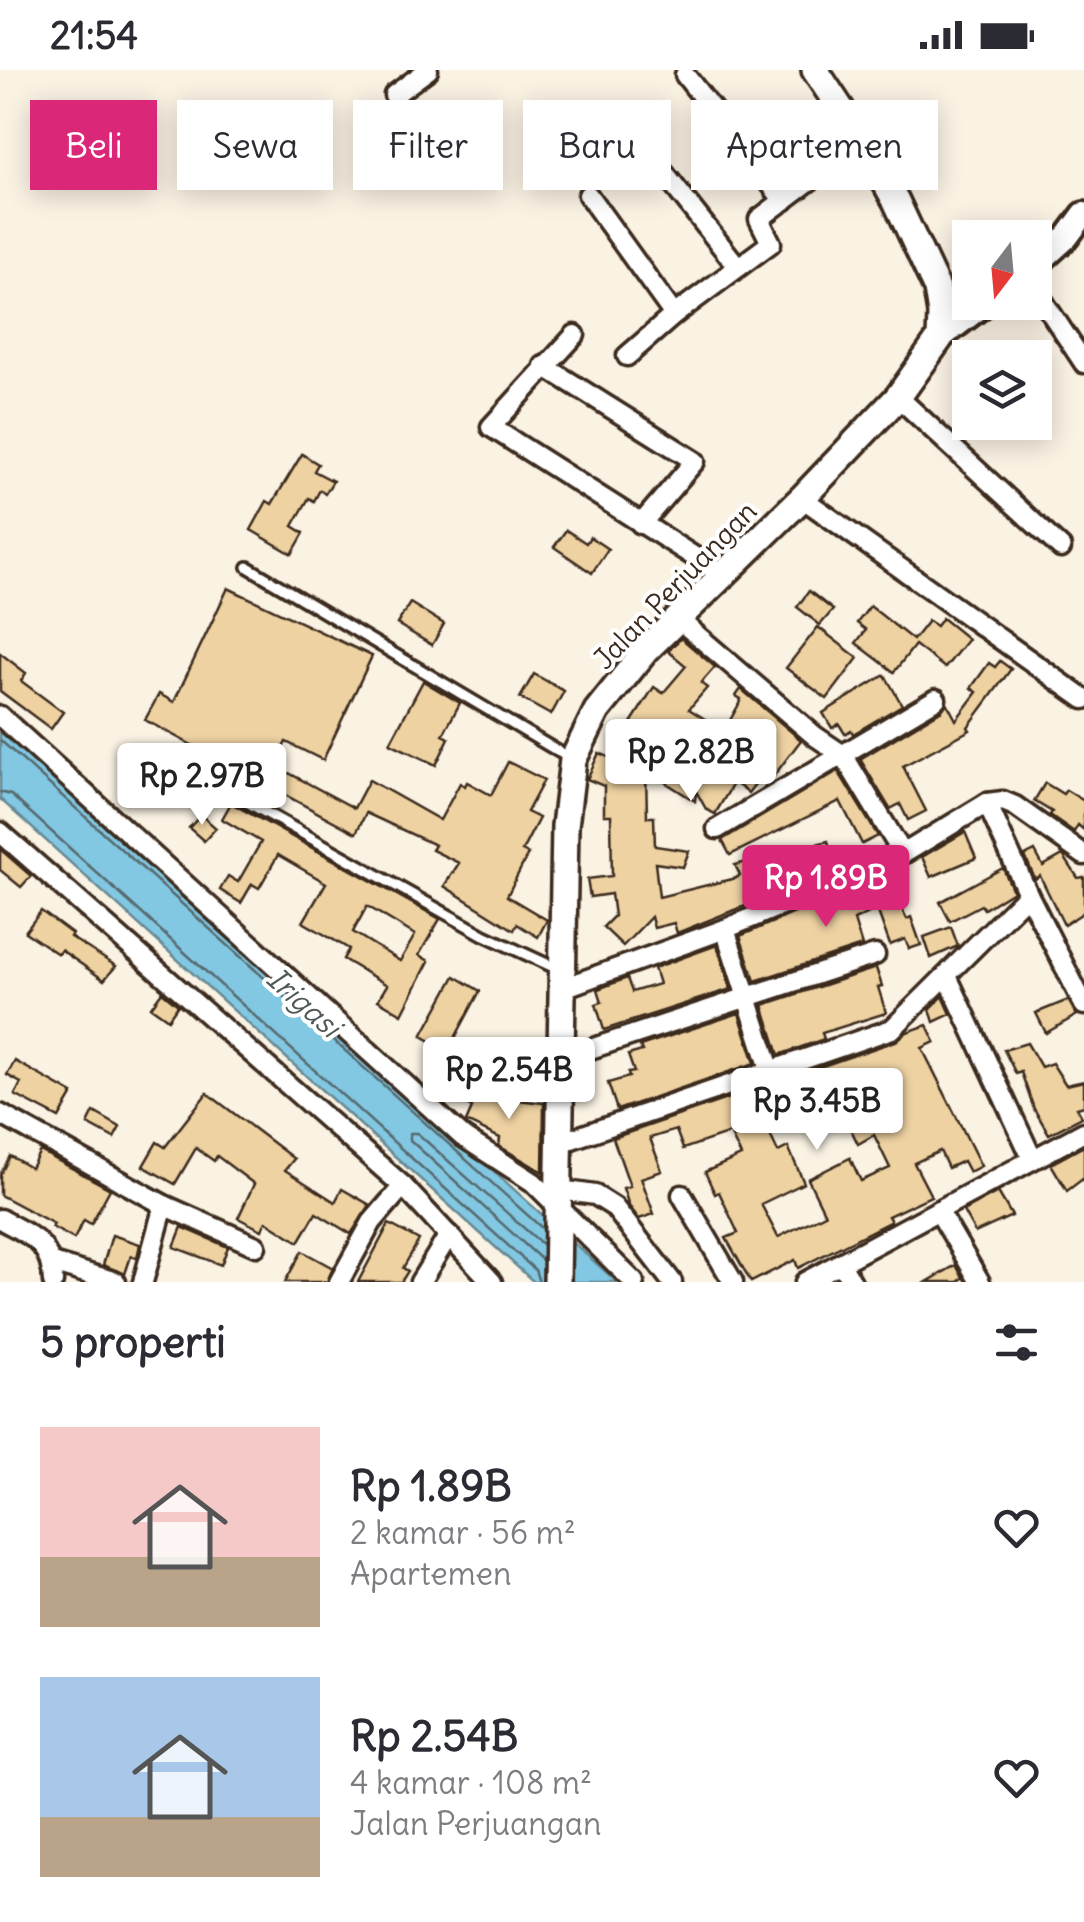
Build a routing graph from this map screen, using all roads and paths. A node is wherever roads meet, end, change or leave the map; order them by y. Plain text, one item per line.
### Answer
1 (428, 70) edge
2 (815, 70) edge
3 (685, 76) dead end
4 (394, 95) dead end
5 (835, 100) edge
6 (671, 182) edge
7 (798, 190) edge
8 (890, 190) edge
9 (588, 195) dead end
10 (784, 201) junction
11 (1084, 214) edge
12 (1052, 251) edge
13 (737, 266) junction
14 (674, 315) junction
15 (1052, 315) edge
16 (964, 320) edge
17 (575, 335) dead end
18 (940, 338) junction
19 (627, 356) dead end
20 (1084, 363) edge
21 (544, 366) junction
22 (898, 397) junction
23 (802, 498) junction
24 (640, 524) junction
25 (1061, 548) dead end
26 (248, 567) dead end
27 (722, 575) junction
28 (678, 619) junction
29 (936, 699) dead end
30 (1084, 699) edge
31 (0, 716) edge
32 (843, 755) junction
33 (166, 756) dead end
34 (574, 760) junction
35 (988, 803) junction
36 (717, 829) dead end
37 (0, 832) edge
38 (903, 854) junction
39 (1084, 855) edge
40 (1028, 894) junction
41 (725, 928) junction
42 (875, 955) dead end
43 (947, 976) junction
44 (562, 980) junction
45 (748, 998) junction
46 (1084, 1005) edge
47 (560, 1059) junction
48 (772, 1072) junction
49 (0, 1114) edge
50 (1084, 1132) edge
51 (560, 1143) junction
52 (1032, 1158) junction
53 (402, 1186) junction
54 (682, 1195) dead end
55 (560, 1203) junction
56 (164, 1205) junction
57 (938, 1210) junction
58 (0, 1219) edge
59 (449, 1235) junction
60 (256, 1246) dead end
61 (841, 1264) junction
62 (52, 1272) edge
63 (116, 1282) edge
64 (143, 1282) edge
65 (339, 1282) edge
66 (420, 1282) edge
67 (492, 1282) edge
68 (557, 1282) edge
69 (634, 1282) edge
70 (672, 1282) edge
71 (734, 1282) edge
72 (805, 1282) edge
73 (852, 1282) edge
74 (980, 1282) edge

1 - 4 street
2 - 5 main road
3 - 10 street
6 - 13 street
7 - 10 street
8 - 18 main road
9 - 14 street
10 - 13 street
11 - 12 street
13 - 14 street
14 - 19 street
15 - 20 street
16 - 18 street
17 - 21 street
18 - 22 main road, Jalan Perjuangan
21 - 24 street
21 - 24 street
22 - 23 main road, Jalan Perjuangan
22 - 25 street
23 - 27 main road, Jalan Perjuangan
23 - 30 street
24 - 27 street
26 - 34 lane
27 - 28 main road, Jalan Perjuangan
28 - 32 street
28 - 34 main road, Jalan Perjuangan
29 - 32 street
31 - 55 street
32 - 36 street
32 - 38 street
33 - 44 lane
34 - 44 main road, Jalan Perjuangan
35 - 38 street
35 - 39 street
35 - 40 street
37 - 53 street
38 - 41 street
40 - 43 street
40 - 46 street
41 - 44 street
41 - 45 street
42 - 45 street
43 - 48 street
43 - 52 street
44 - 47 main road, Jalan Perjuangan
45 - 47 street
45 - 48 street
47 - 51 main road, Jalan Perjuangan
48 - 51 street
49 - 56 street
50 - 52 street
51 - 55 main road, Jalan Perjuangan
52 - 57 street
53 - 59 street
53 - 65 street
54 - 71 street
55 - 68 main road, Jalan Perjuangan
55 - 69 street
55 - 70 street
56 - 60 street
56 - 64 street
57 - 61 street
57 - 74 street
58 - 62 street
59 - 66 street
59 - 67 street
61 - 72 street
61 - 73 street
62 - 63 street

